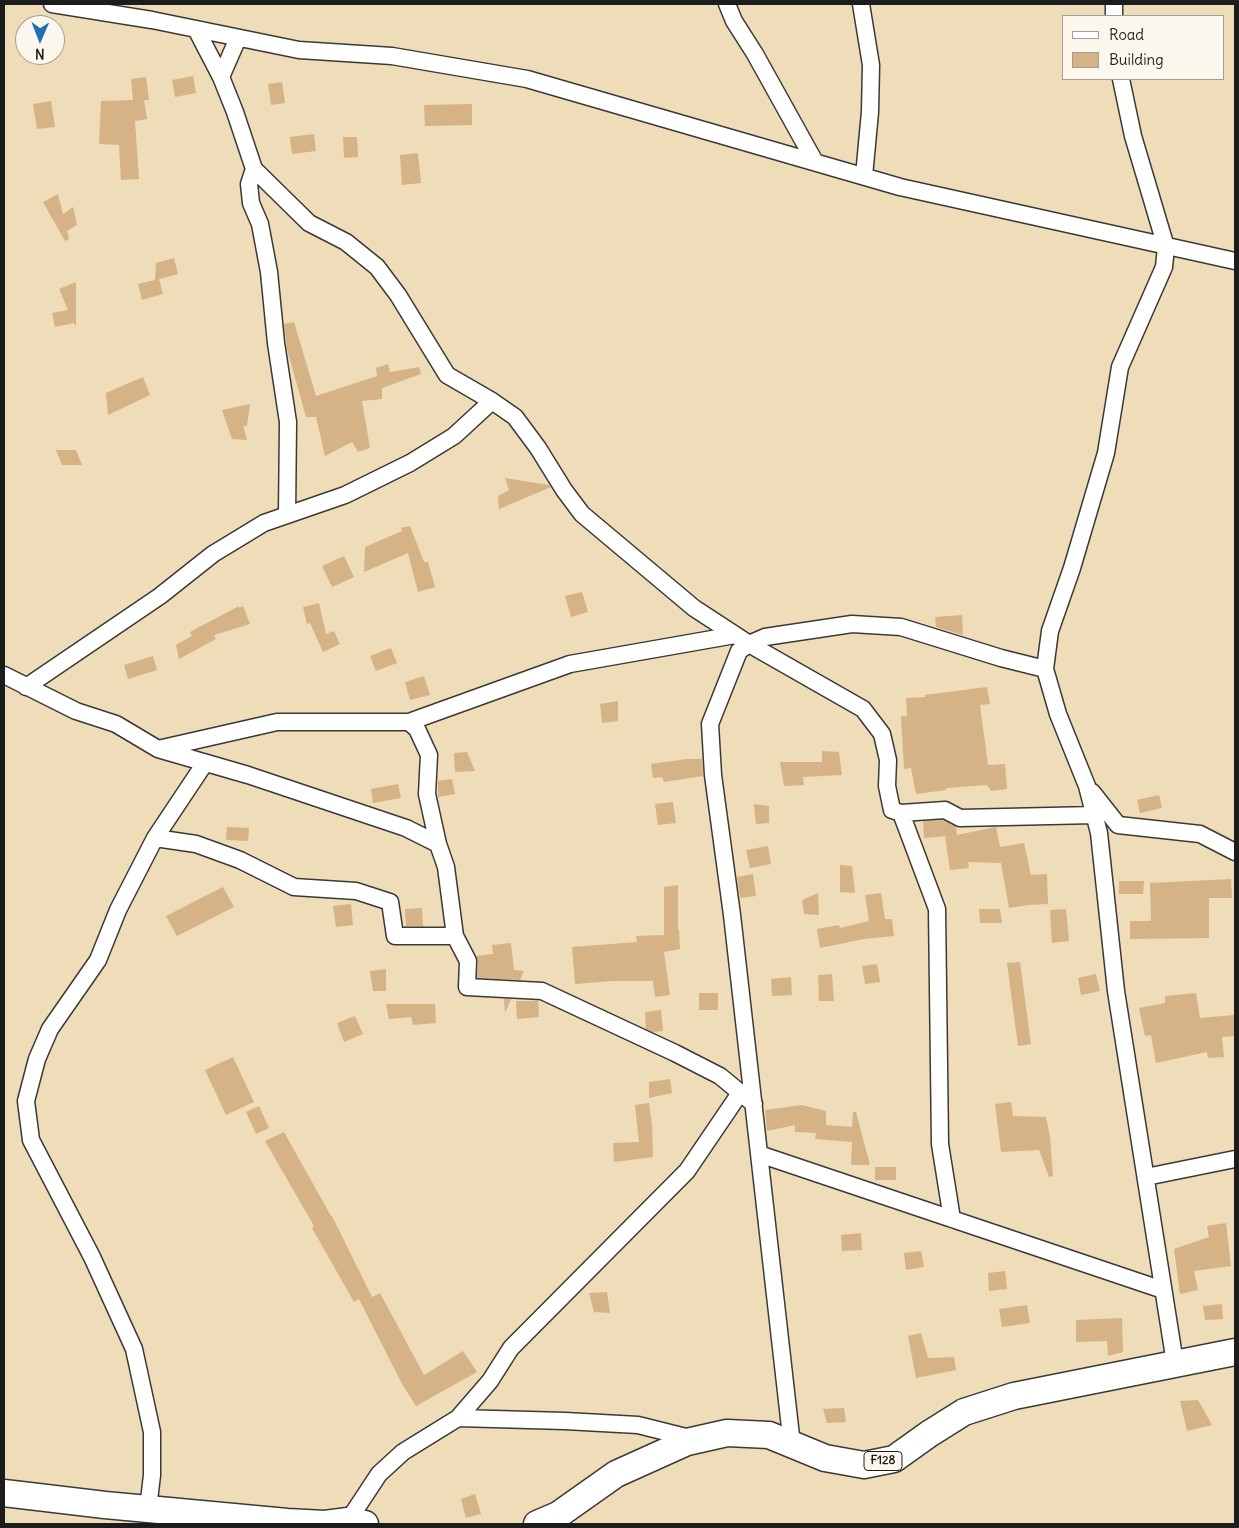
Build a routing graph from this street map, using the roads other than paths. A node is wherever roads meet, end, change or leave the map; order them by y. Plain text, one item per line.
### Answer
1 (52, 4) edge
2 (727, 4) edge
3 (861, 4) edge
4 (196, 29) junction
5 (238, 38) junction
6 (221, 77) junction
7 (1121, 80) edge
8 (815, 162) junction
9 (254, 169) junction
10 (864, 176) junction
11 (1166, 247) junction
12 (1235, 261) edge
13 (492, 401) junction
14 (287, 515) junction
15 (742, 639) junction
16 (1045, 669) junction
17 (4, 675) edge
18 (26, 687) junction
19 (410, 722) junction
20 (158, 749) junction
21 (205, 763) junction
22 (1087, 786) junction
23 (901, 813) junction
24 (1095, 815) junction
25 (155, 838) junction
26 (438, 844) junction
27 (1235, 852) edge
28 (455, 936) junction
29 (740, 1093) junction
30 (754, 1104) junction
31 (760, 1154) junction
32 (1235, 1159) edge
33 (1146, 1177) junction
34 (952, 1219) junction
35 (1163, 1290) junction
36 (1235, 1352) edge
37 (1175, 1364) junction
38 (458, 1418) junction
39 (698, 1440) junction
40 (792, 1444) junction
41 (4, 1493) edge
42 (148, 1509) junction
43 (356, 1522) edge
44 (537, 1524) edge

1 - 4 street
2 - 8 street
3 - 10 street
4 - 5 street
4 - 6 street
5 - 6 street
5 - 8 street
6 - 9 street
7 - 11 street
8 - 10 street
9 - 13 street
9 - 14 street
10 - 11 street
11 - 12 street
11 - 16 street
13 - 14 street
13 - 15 street
14 - 18 street
15 - 16 street
15 - 19 street
15 - 23 street
15 - 30 street
16 - 22 street
17 - 18 street
18 - 20 street
19 - 20 street
19 - 26 street
20 - 21 street
21 - 25 street
21 - 26 street
22 - 24 street
22 - 27 street
23 - 24 street
23 - 34 street
24 - 33 street
25 - 28 street
25 - 42 street
26 - 28 street
28 - 29 street
29 - 30 street
29 - 38 street
30 - 31 street
31 - 34 street
31 - 40 street
32 - 33 street
33 - 35 street
34 - 35 street
35 - 37 street
36 - 37 main road, F128
37 - 40 main road, F128
38 - 39 street
38 - 43 street
39 - 40 main road, F128
39 - 44 main road, F128
41 - 42 main road
42 - 43 main road

